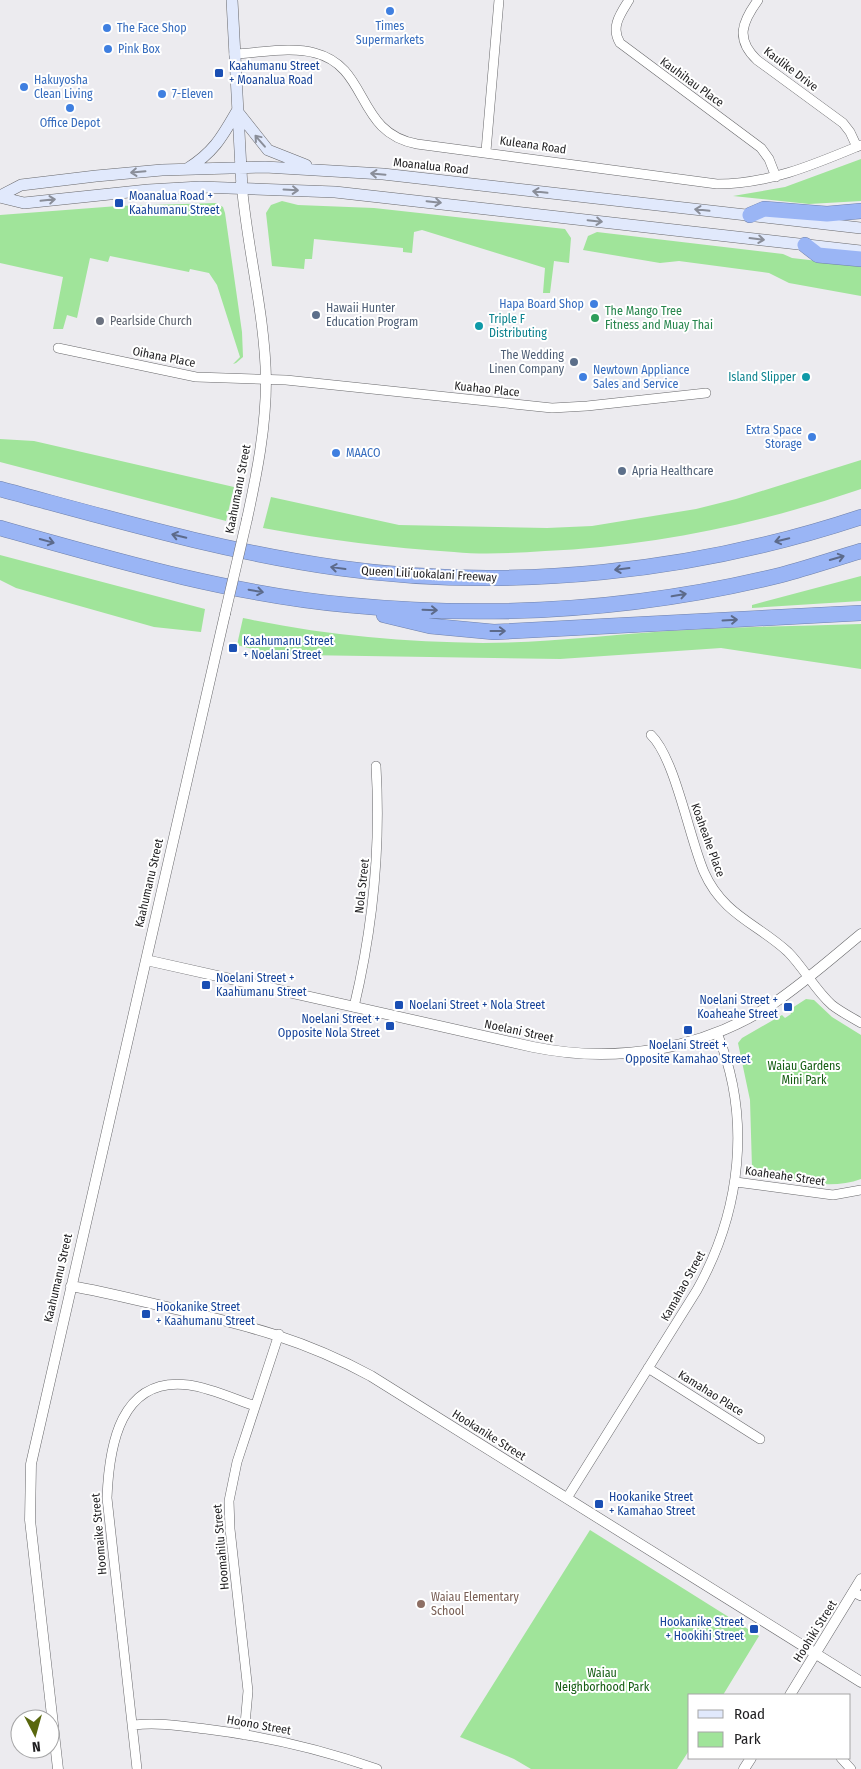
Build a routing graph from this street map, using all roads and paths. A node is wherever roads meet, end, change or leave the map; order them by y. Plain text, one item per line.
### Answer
1 (232, 0) edge
2 (499, 0) edge
3 (629, 0) edge
4 (758, 0) edge
5 (234, 54) junction
6 (237, 110) junction
7 (859, 146) edge
8 (486, 151) junction
9 (241, 167) junction
10 (187, 169) junction
11 (319, 169) junction
12 (776, 177) junction
13 (242, 188) junction
14 (0, 196) edge
15 (861, 211) edge
16 (750, 215) junction
17 (861, 228) edge
18 (804, 245) junction
19 (861, 251) edge
20 (861, 260) edge
21 (58, 348) dead end
22 (266, 379) junction
23 (706, 393) dead end
24 (0, 489) edge
25 (861, 511) edge
26 (861, 517) edge
27 (0, 528) edge
28 (829, 528) junction
29 (861, 551) edge
30 (346, 605) junction
31 (861, 613) edge
32 (650, 735) dead end
33 (376, 766) dead end
34 (861, 934) edge
35 (146, 960) junction
36 (809, 977) junction
37 (354, 1007) junction
38 (861, 1023) edge
39 (717, 1033) junction
40 (736, 1182) junction
41 (861, 1190) edge
42 (71, 1286) junction
43 (278, 1334) junction
44 (648, 1368) junction
45 (255, 1406) junction
46 (760, 1439) dead end
47 (567, 1498) junction
48 (861, 1579) edge
49 (857, 1594) edge
50 (815, 1654) junction
51 (861, 1682) edge
52 (791, 1694) edge
53 (134, 1725) junction
54 (244, 1735) junction
55 (842, 1759) edge
56 (58, 1769) edge
57 (137, 1769) edge
58 (377, 1769) edge
59 (851, 1769) edge

1 - 5 main road, Kaahumanu Street
2 - 8 street
3 - 12 street, Kauhihau Place
4 - 7 street, Kaulike Drive
5 - 6 main road, Kaahumanu Street
5 - 8 street, Kuleana Road
6 - 9 main road, Kaahumanu Street
6 - 10 main road
11 -> 6 main road
7 - 12 street, Kuleana Road
8 - 12 street, Kuleana Road
9 - 10 main road, Moanalua Road
9 - 11 main road, Moanalua Road
9 - 13 main road, Kaahumanu Street
10 -> 14 main road, Moanalua Road
16 -> 11 main road, Moanalua Road
14 -> 13 main road, Moanalua Road
13 -> 18 main road, Moanalua Road
13 - 22 street, Kaahumanu Street
15 - 16 highway
16 - 17 main road, Moanalua Road
18 - 19 main road, Moanalua Road
18 - 20 highway
21 - 22 street, Oihana Place
22 - 23 street, Kuahao Place
22 - 35 street, Kaahumanu Street, bridge
28 -> 24 highway, Queen Liliʻuokalani Freeway
25 - 28 highway
26 - 28 highway, Queen Liliʻuokalani Freeway
27 -> 30 highway
30 -> 29 highway
30 -> 31 highway
32 - 36 street, Koaheahe Place
33 - 37 street, Nola Street
34 - 36 street, Noelani Street
35 - 37 street, Noelani Street
35 - 42 street, Kaahumanu Street
36 - 38 street
36 - 39 street, Noelani Street
37 - 39 street, Noelani Street
39 - 40 street, Kamahao Street
40 - 41 street, Koaheahe Street
40 - 44 street, Kamahao Street
42 - 43 street, Hookanike Street
42 - 56 street, Kaahumanu Street
43 - 45 street, Hoomahilu Street
43 - 47 street, Hookanike Street
44 - 46 street, Kamahao Place
44 - 47 street, Kamahao Street
45 - 53 street, Hoomaike Street
45 - 54 street, Hoomahilu Street
47 - 50 street, Hookanike Street
48 - 49 street, Hoohiki Street
49 - 50 street, Hoohiki Street
50 - 51 street, Hookanike Street
50 - 52 street, Hoohiki Street
53 - 54 street, Hoono Street
53 - 57 street, Hoomaike Street
54 - 58 street, Hoono Street
55 - 59 street

